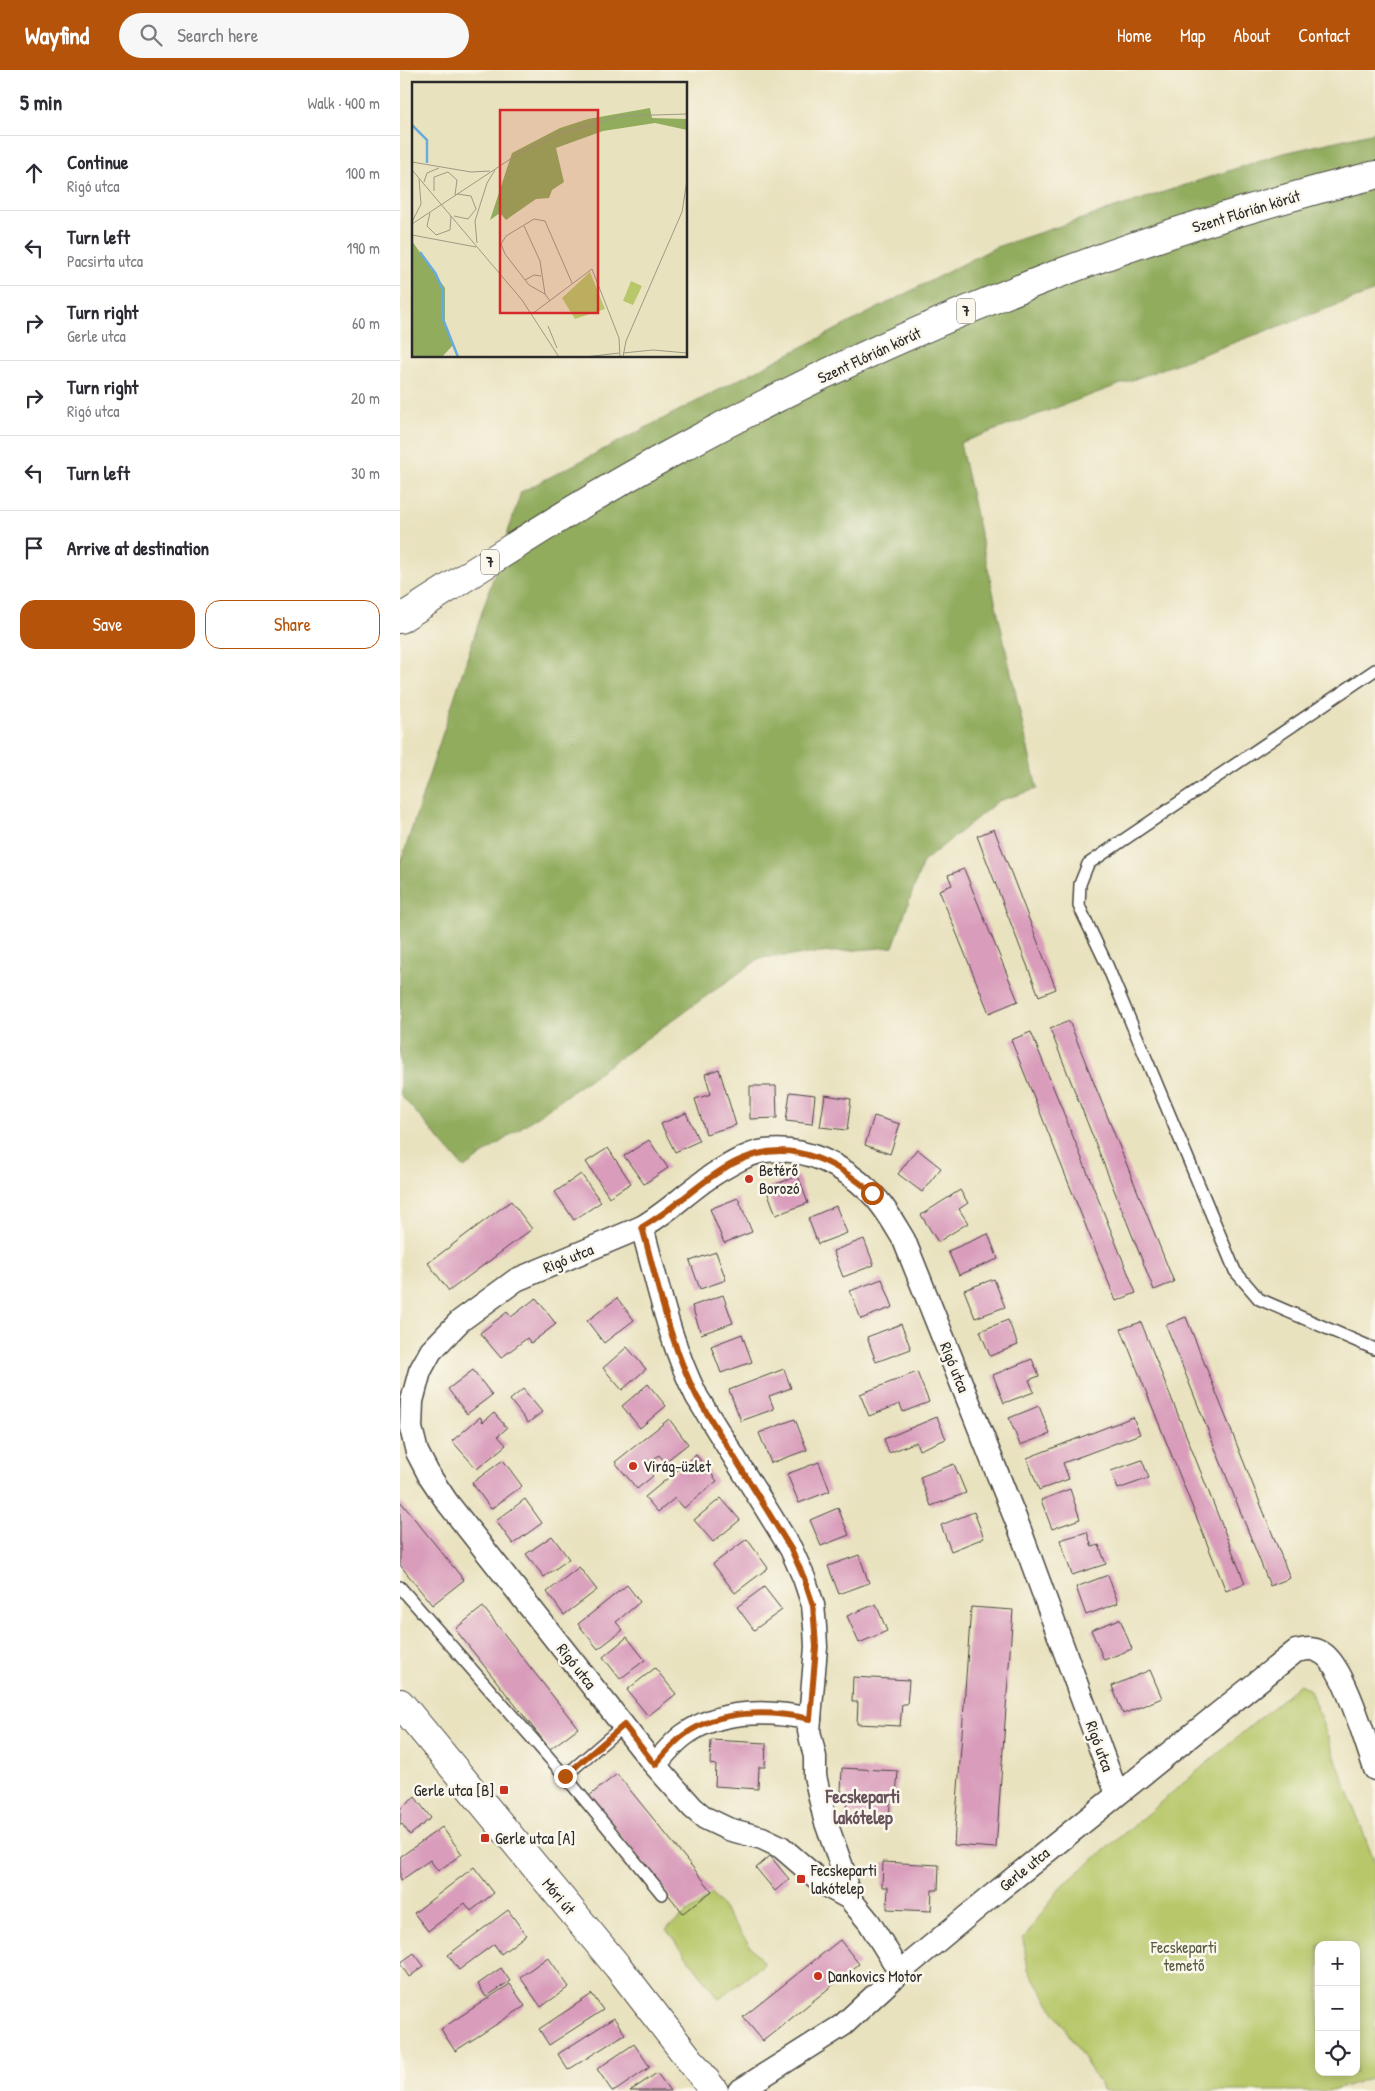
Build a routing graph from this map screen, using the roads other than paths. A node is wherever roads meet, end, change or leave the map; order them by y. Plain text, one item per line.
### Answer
1 (1375, 175) edge
2 (400, 619) edge
3 (1375, 670) edge
4 (642, 1227) junction
5 (1375, 1349) edge
6 (400, 1586) edge
7 (400, 1703) edge
8 (810, 1719) junction
9 (624, 1725) junction
10 (655, 1765) junction
11 (1375, 1769) edge
12 (565, 1776) junction
13 (1117, 1794) junction
14 (662, 1894) dead end
15 (849, 1898) junction
16 (900, 1972) junction
17 (714, 2091) edge
18 (739, 2091) edge

1 - 2 main road, Szent Flórián körút / 7
3 - 5 lane
4 - 8 street
4 - 9 street, Rigó utca
4 - 13 street, Rigó utca
6 - 12 lane
7 - 17 main road, Móri út
8 - 10 street
8 - 15 street
9 - 10 street, Rigó utca
9 - 12 lane
10 - 15 street, Rigó utca
11 - 13 street, Gerle utca
12 - 14 lane
13 - 16 street, Gerle utca
15 - 16 street, Rigó utca
16 - 18 street, Gerle utca

